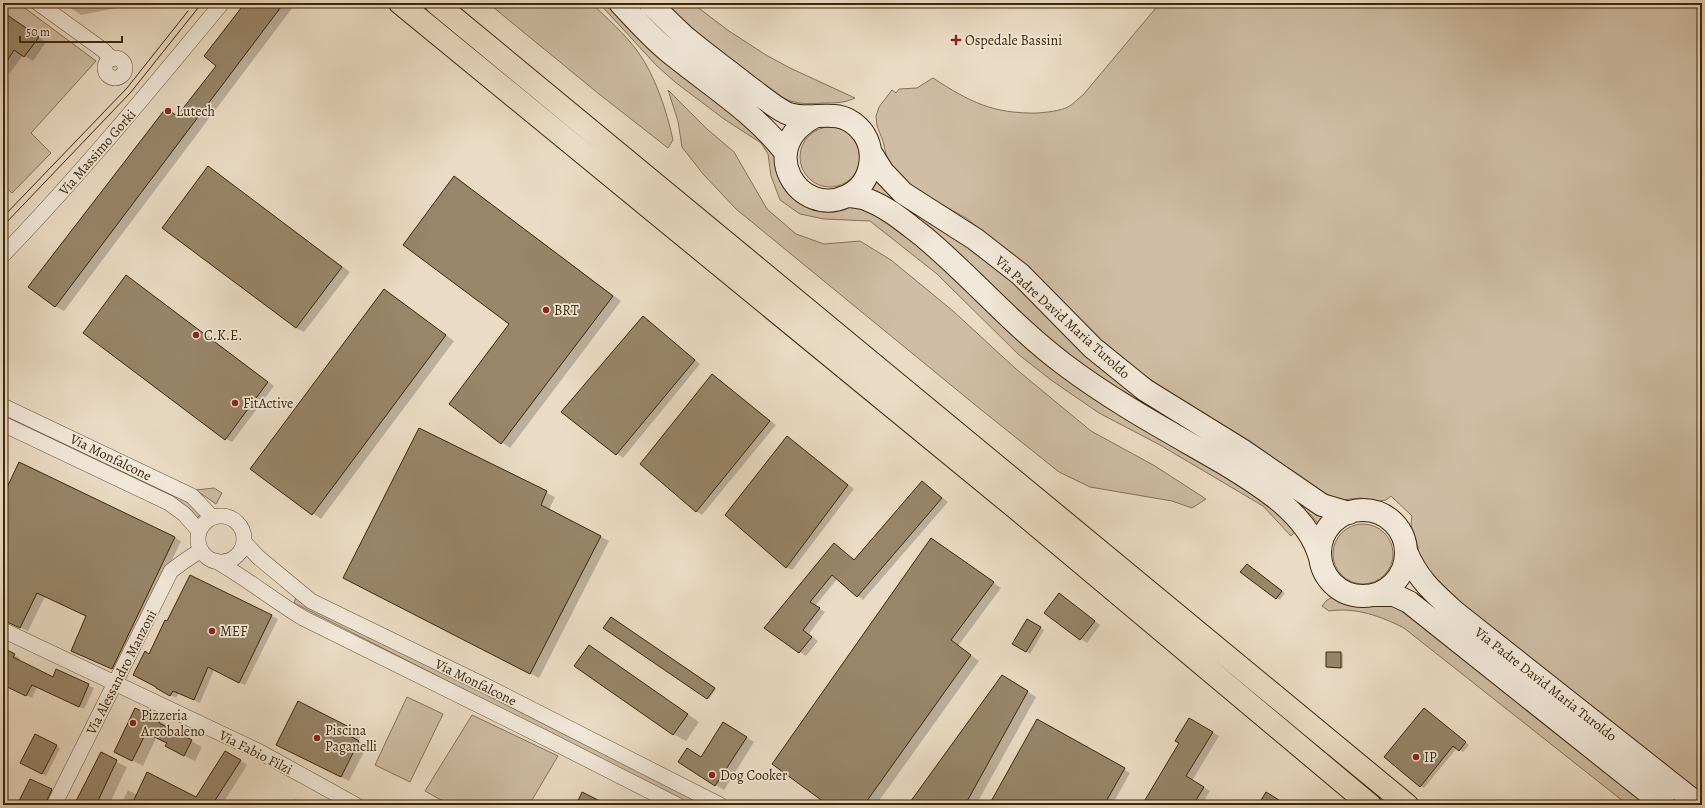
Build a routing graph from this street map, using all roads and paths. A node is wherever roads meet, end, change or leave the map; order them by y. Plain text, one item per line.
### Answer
1 (38, 3) edge
2 (215, 3) edge
3 (222, 3) edge
4 (400, 3) edge
5 (436, 3) edge
6 (620, 3) edge
7 (650, 3) edge
8 (188, 45) junction
9 (112, 59) dead end
10 (814, 117) junction
11 (786, 153) junction
12 (871, 153) junction
13 (848, 196) junction
14 (3, 255) edge
15 (3, 406) edge
16 (3, 424) edge
17 (1349, 513) junction
18 (212, 517) junction
19 (199, 531) junction
20 (244, 542) junction
21 (201, 550) junction
22 (1406, 551) junction
23 (1320, 558) junction
24 (216, 561) junction
25 (1374, 595) junction
26 (3, 630) edge
27 (114, 684) junction
28 (54, 805) edge
29 (356, 805) edge
30 (677, 805) edge
31 (720, 805) edge
32 (1370, 805) edge
33 (1408, 805) edge
34 (1664, 805) edge
35 (1699, 805) edge

1 - 9 street
2 - 8 street, Via Massimo Gorki
3 - 8 street, Via Massimo Gorki
4 - 32 highway
5 - 33 highway
6 - 11 street
7 - 10 street
8 - 14 street, Via Massimo Gorki
10 - 11 street
10 - 12 street
11 - 13 street
12 - 13 street
12 - 17 street, Via Padre David Maria Turoldo
13 - 23 street, Via Padre David Maria Turoldo
15 - 18 street, Via Monfalcone
16 - 19 street, Via Monfalcone
17 - 22 street
17 - 23 street
18 - 19 street
18 - 20 street
19 - 21 street
20 - 24 street
20 - 31 street, Via Monfalcone
21 - 24 street
21 - 27 street, Via Alessandro Manzoni
22 - 25 street
22 - 35 street, Via Padre David Maria Turoldo
23 - 25 street
24 - 30 street, Via Monfalcone
25 - 34 street, Via Padre David Maria Turoldo
26 - 27 street, Via Fabio Filzi
27 - 28 street, Via Alessandro Manzoni
27 - 29 street, Via Fabio Filzi

